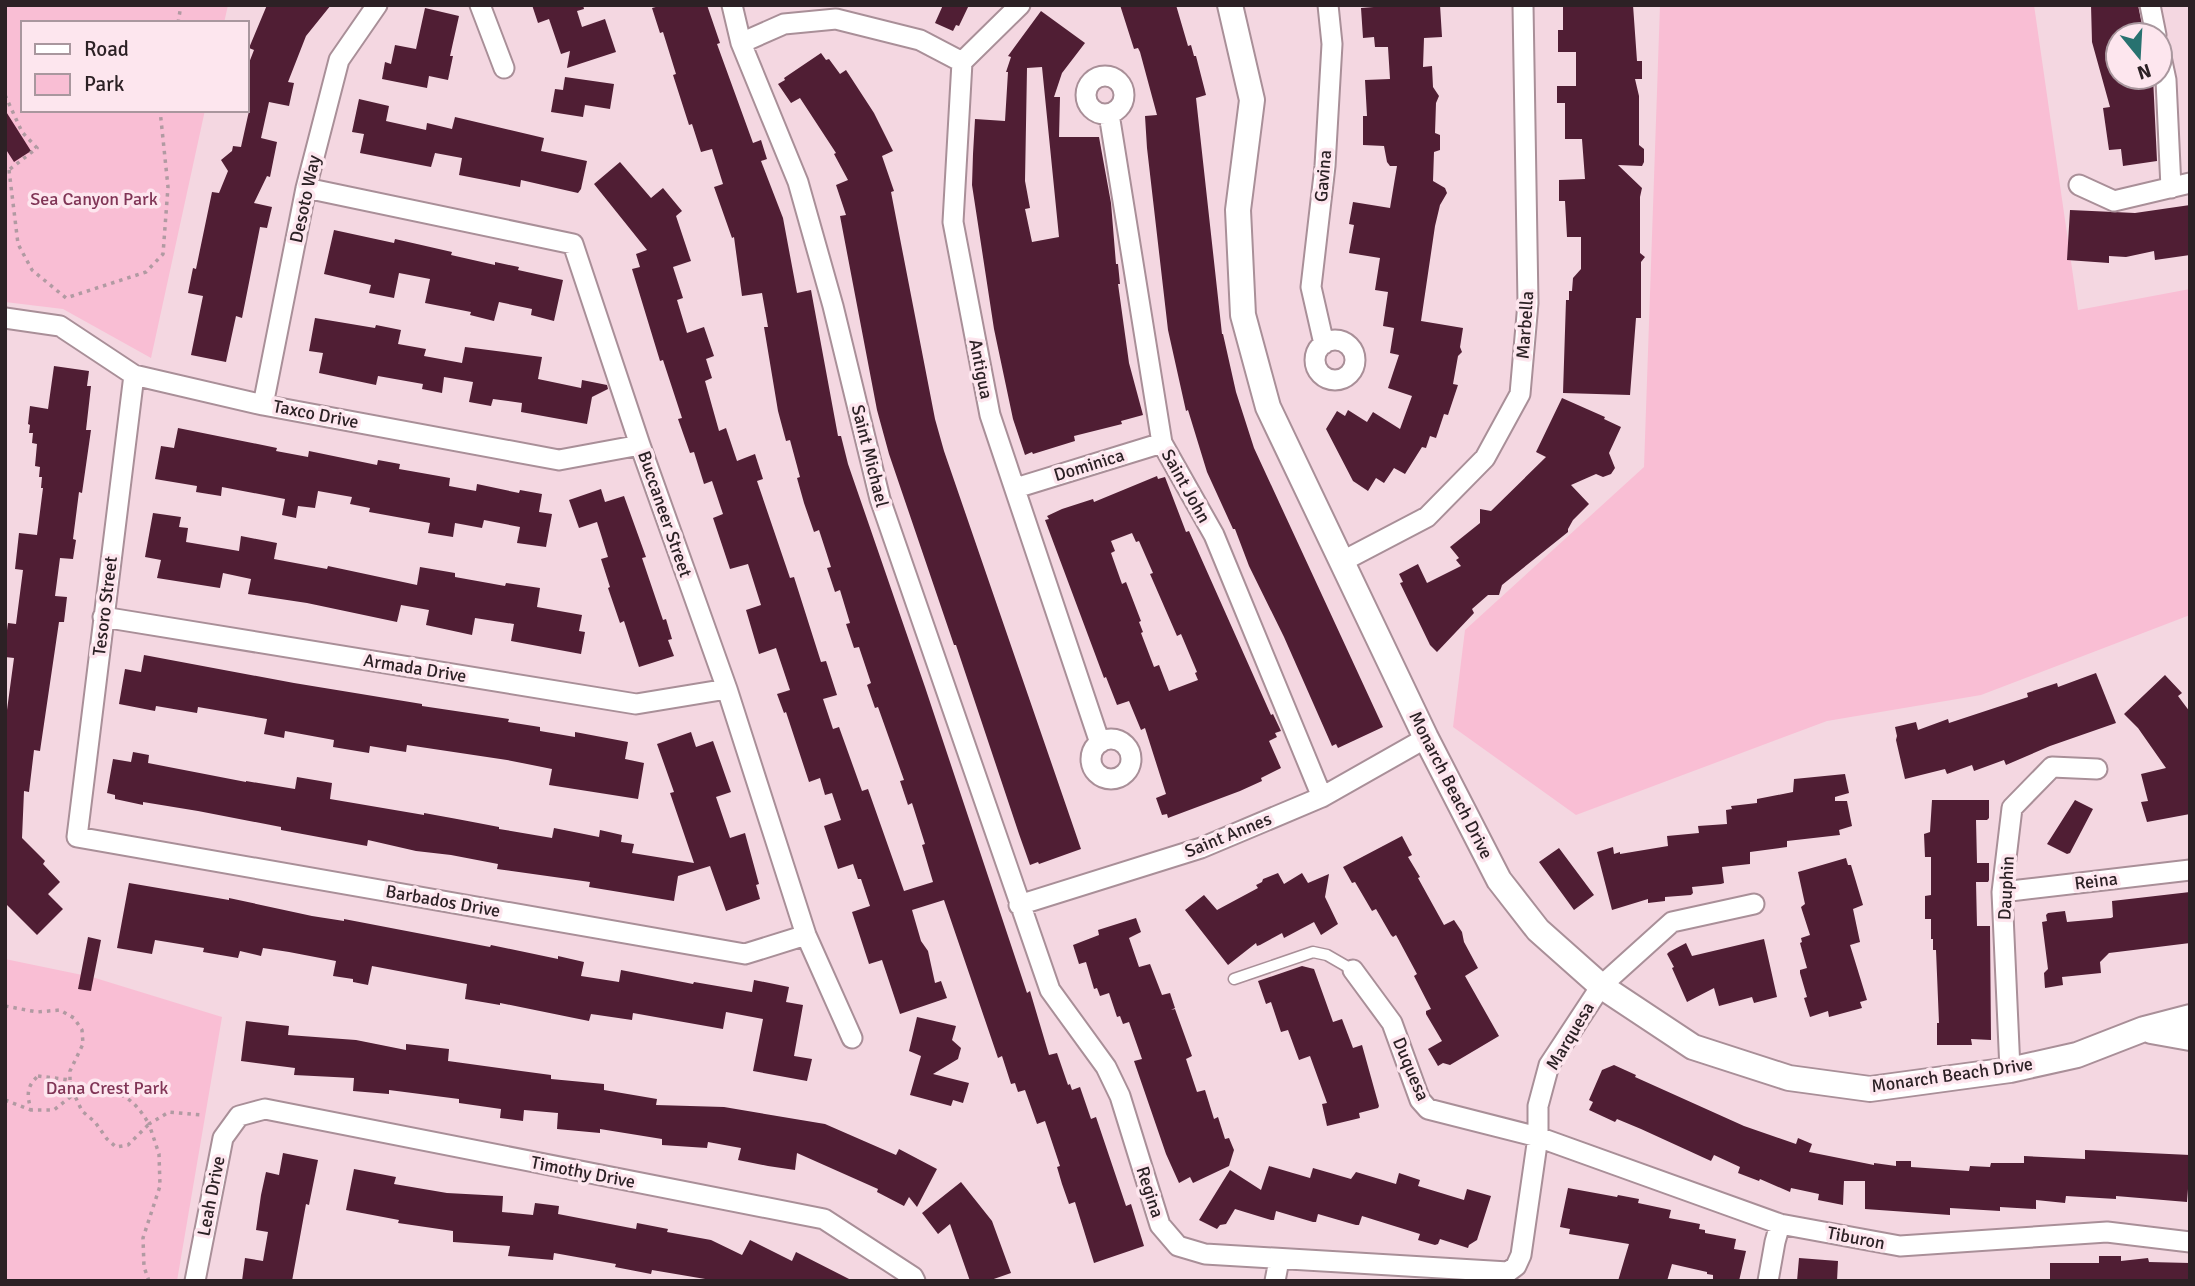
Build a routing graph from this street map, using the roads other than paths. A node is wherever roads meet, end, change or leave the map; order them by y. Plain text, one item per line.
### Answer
1 (377, 5) edge
2 (480, 5) edge
3 (732, 5) edge
4 (1020, 5) edge
5 (1230, 5) edge
6 (1328, 5) edge
7 (1523, 5) edge
8 (741, 43) junction
9 (962, 62) junction
10 (504, 68) dead end
11 (2167, 91) edge
12 (1109, 114) dead end
13 (2079, 185) dead end
14 (2180, 185) edge
15 (306, 188) junction
16 (5, 318) edge
17 (1324, 344) dead end
18 (134, 374) junction
19 (263, 405) junction
20 (1162, 443) junction
21 (640, 445) junction
22 (1016, 488) junction
23 (1343, 561) junction
24 (103, 617) junction
25 (727, 689) junction
26 (1426, 738) junction
27 (1100, 743) dead end
28 (2098, 769) dead end
29 (1322, 797) junction
30 (76, 837) joint
31 (2190, 870) edge
32 (2002, 892) junction
33 (1754, 904) dead end
34 (1019, 905) junction
35 (806, 934) junction
36 (1353, 970) joint
37 (1234, 979) dead end
38 (1601, 986) junction
39 (2190, 1017) edge
40 (2144, 1030) junction
41 (852, 1038) dead end
42 (2190, 1038) edge
43 (2010, 1070) junction
44 (239, 1116) joint
45 (1538, 1137) junction
46 (1780, 1224) junction
47 (2190, 1242) edge
48 (1279, 1259) junction
49 (1516, 1266) joint
50 (914, 1279) edge
51 (194, 1281) edge
52 (1275, 1281) edge
53 (1768, 1281) edge

1 - 15 street, Desoto Way
2 - 10 street
3 - 8 street, Saint Michael
4 - 9 street
5 - 23 street, Monarch Beach Drive
6 - 17 street, Gavina
7 - 23 street, Marbella
8 - 9 street
8 - 34 street, Saint Michael
9 - 22 street, Antigua
11 - 14 street
12 - 20 street, Saint John
13 - 14 street
15 - 19 street, Desoto Way
15 - 21 street, Buccaneer Street
16 - 18 street, Taxco Drive
18 - 19 street, Taxco Drive
18 - 24 street, Tesoro Street
19 - 21 street, Taxco Drive
20 - 22 street, Dominica
20 - 29 street, Saint John
21 - 25 street, Buccaneer Street
22 - 27 street, Antigua
23 - 26 street, Monarch Beach Drive
24 - 25 street, Armada Drive
24 - 30 street, Tesoro Street
25 - 35 street, Buccaneer Street
26 - 29 street, Saint Annes
26 - 38 street, Monarch Beach Drive
28 - 32 street, Dauphin
29 - 34 street, Saint Annes
30 - 35 street, Barbados Drive
31 - 32 street, Reina
32 - 43 street, Dauphin
33 - 38 street, Marquesa
34 - 48 street, Regina
35 - 41 street, Buccaneer Street
36 - 37 lane
36 - 45 street, Duquesa
38 - 43 street, Monarch Beach Drive
38 - 45 street, Marquesa
39 - 40 street, Monarch Beach Drive
40 - 42 street
40 - 43 street, Monarch Beach Drive
44 - 50 street, Timothy Drive
44 - 51 street, Leah Drive
45 - 46 street, Tiburon
45 - 49 street, Marquesa
46 - 47 street, Tiburon
46 - 53 street
48 - 49 street, Regina
48 - 52 street

